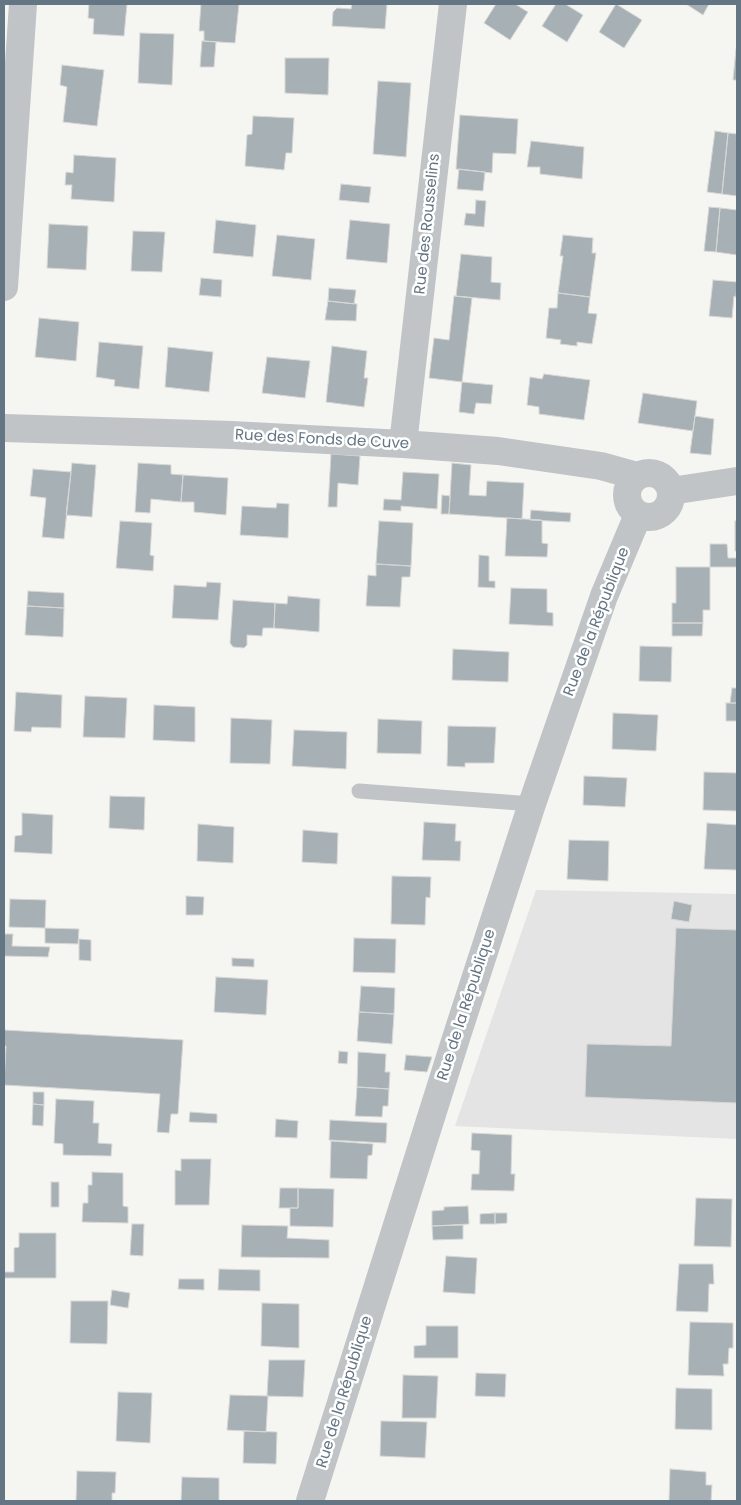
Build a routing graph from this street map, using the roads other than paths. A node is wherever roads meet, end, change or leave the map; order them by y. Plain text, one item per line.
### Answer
1 (22, 4) edge
2 (453, 4) edge
3 (4, 287) edge
4 (4, 428) edge
5 (403, 444) junction
6 (637, 476) junction
7 (737, 481) edge
8 (671, 491) junction
9 (638, 515) junction
10 (359, 791) dead end
11 (532, 804) junction
12 (310, 1501) edge

1 - 3 street
2 - 5 street, Rue des Rousselins
4 - 5 street, Rue des Fonds de Cuve
5 - 6 street, Rue des Fonds de Cuve
6 - 8 street
6 - 9 street
7 - 8 street
8 - 9 street
9 - 11 street, Rue de la République
10 - 11 lane
11 - 12 street, Rue de la République

